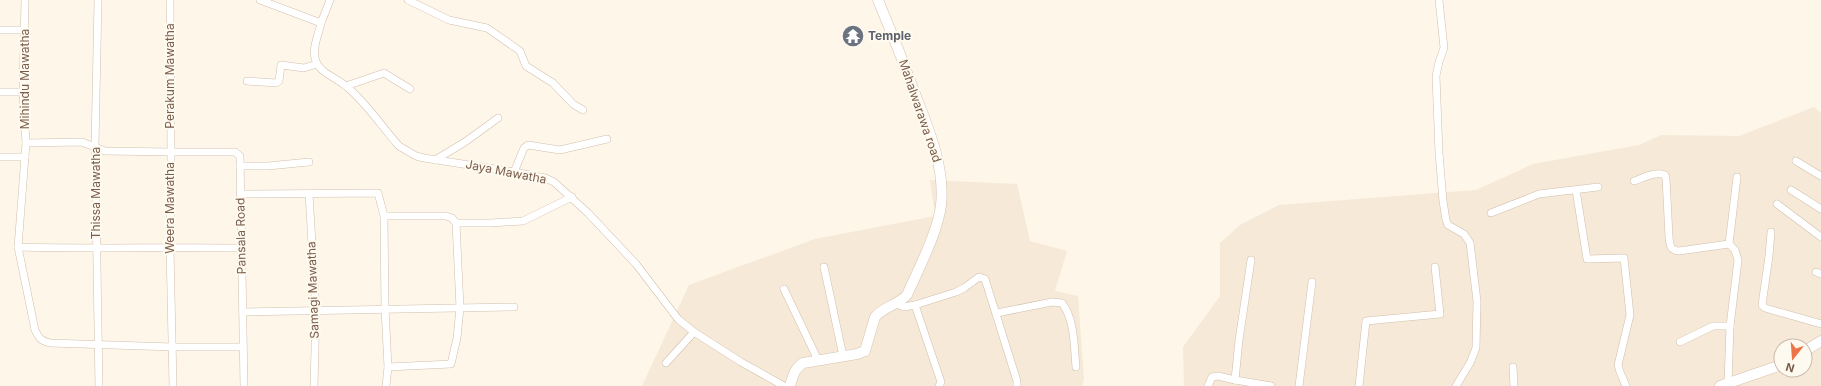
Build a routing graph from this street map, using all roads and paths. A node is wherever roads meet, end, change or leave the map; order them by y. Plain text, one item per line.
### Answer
1 (25, 0) edge
2 (98, 0) edge
3 (170, 0) edge
4 (260, 0) edge
5 (330, 0) edge
6 (408, 0) edge
7 (878, 0) edge
8 (1439, 0) edge
9 (321, 23) junction
10 (0, 30) edge
11 (25, 30) junction
12 (317, 64) junction
13 (247, 81) dead end
14 (346, 86) junction
15 (410, 89) dead end
16 (0, 92) edge
17 (23, 92) junction
18 (583, 110) dead end
19 (498, 118) dead end
20 (607, 139) dead end
21 (26, 142) junction
22 (95, 146) junction
23 (171, 152) junction
24 (0, 157) edge
25 (25, 158) junction
26 (435, 160) junction
27 (1796, 161) dead end
28 (309, 162) dead end
29 (240, 166) junction
30 (514, 172) junction
31 (1821, 176) edge
32 (1737, 177) dead end
33 (1634, 181) dead end
34 (1598, 187) dead end
35 (1576, 190) junction
36 (1791, 190) dead end
37 (240, 194) junction
38 (309, 194) junction
39 (572, 197) junction
40 (1777, 204) dead end
41 (1821, 209) edge
42 (1491, 213) dead end
43 (384, 216) junction
44 (456, 223) junction
45 (1771, 232) dead end
46 (1821, 236) edge
47 (1730, 244) junction
48 (18, 247) junction
49 (170, 247) junction
50 (241, 248) junction
51 (96, 250) junction
52 (1251, 260) dead end
53 (824, 267) dead end
54 (1435, 267) dead end
55 (1312, 282) dead end
56 (784, 289) dead end
57 (897, 304) junction
58 (915, 305) junction
59 (514, 307) dead end
60 (385, 308) junction
61 (460, 308) junction
62 (316, 311) junction
63 (243, 312) junction
64 (997, 313) junction
65 (1821, 324) edge
66 (1730, 326) junction
67 (694, 332) junction
68 (1680, 342) dead end
69 (98, 344) junction
70 (173, 347) junction
71 (243, 347) junction
72 (843, 356) junction
73 (818, 360) junction
74 (666, 363) dead end
75 (388, 367) junction
76 (1076, 367) dead end
77 (1513, 367) dead end
78 (1773, 369) edge
79 (1235, 380) junction
80 (1742, 383) edge
81 (1724, 384) edge
82 (99, 386) edge
83 (172, 386) edge
84 (244, 386) edge
85 (314, 386) edge
86 (386, 386) edge
87 (784, 386) edge
88 (790, 386) edge
89 (939, 386) edge
90 (1017, 386) edge
91 (1208, 386) edge
92 (1271, 386) edge
93 (1299, 386) edge
94 (1359, 386) edge
95 (1456, 386) edge
96 (1514, 386) edge
97 (1626, 386) edge

1 - 11 street, Mihindu Mawatha
2 - 22 street, Thissa Mawatha
3 - 23 street, Perakum Mawatha
4 - 9 street
5 - 9 street
6 - 18 street
7 - 57 street, Mahalwarawa road
8 - 95 street
9 - 12 street
10 - 11 street
11 - 17 street, Mihindu Mawatha
12 - 13 street
12 - 14 street, Jaya Mawatha
14 - 15 street
14 - 26 street, Jaya Mawatha
16 - 17 street
17 - 21 street, Mihindu Mawatha
19 - 26 street
20 - 30 street
21 - 22 street, Weera Mawatha
21 - 25 street, Mihindu Mawatha
22 - 23 street, Weera Mawatha
22 - 51 street, Thissa Mawatha
23 - 29 street
23 - 49 street, Weera Mawatha
24 - 25 street
25 - 48 street, Mihindu Mawatha
26 - 30 street, Jaya Mawatha
27 - 31 street
28 - 29 street
29 - 37 street, Pansala Road
30 - 39 street, Jaya Mawatha
32 - 47 street
33 - 47 street
34 - 35 street
35 - 42 street
35 - 97 street
36 - 41 street
37 - 38 street
37 - 50 street, Pansala Road
38 - 43 street
38 - 62 street, Samagi Mawatha
39 - 44 street
39 - 67 street, Jaya Mawatha
40 - 46 street
43 - 44 street
43 - 60 street
44 - 61 street
45 - 65 street
47 - 66 street
48 - 51 street
48 - 69 street, Mihindu Mawatha
49 - 50 street
49 - 51 street
49 - 70 street, Weera Mawatha
50 - 63 street, Pansala Road
51 - 69 street, Thissa Mawatha
52 - 79 street
53 - 72 street
54 - 94 street
55 - 93 street
56 - 73 street
57 - 58 street
57 - 72 street, Mahalwarawa road
58 - 64 street
58 - 89 street
59 - 61 street
60 - 61 street
60 - 62 street
60 - 75 street
61 - 75 street
62 - 63 street
62 - 85 street, Samagi Mawatha
63 - 71 street, Pansala Road
64 - 76 street
64 - 90 street
66 - 68 street
66 - 81 street
67 - 74 street
67 - 87 street, Jaya Mawatha
69 - 70 street
69 - 82 street, Thissa Mawatha
70 - 71 street
70 - 83 street, Weera Mawatha
71 - 84 street, Pansala Road
72 - 73 street, Mahalwarawa road
73 - 88 street, Mahalwarawa road
75 - 86 street
77 - 96 street
78 - 80 street
79 - 91 street
79 - 92 street
80 - 81 street

